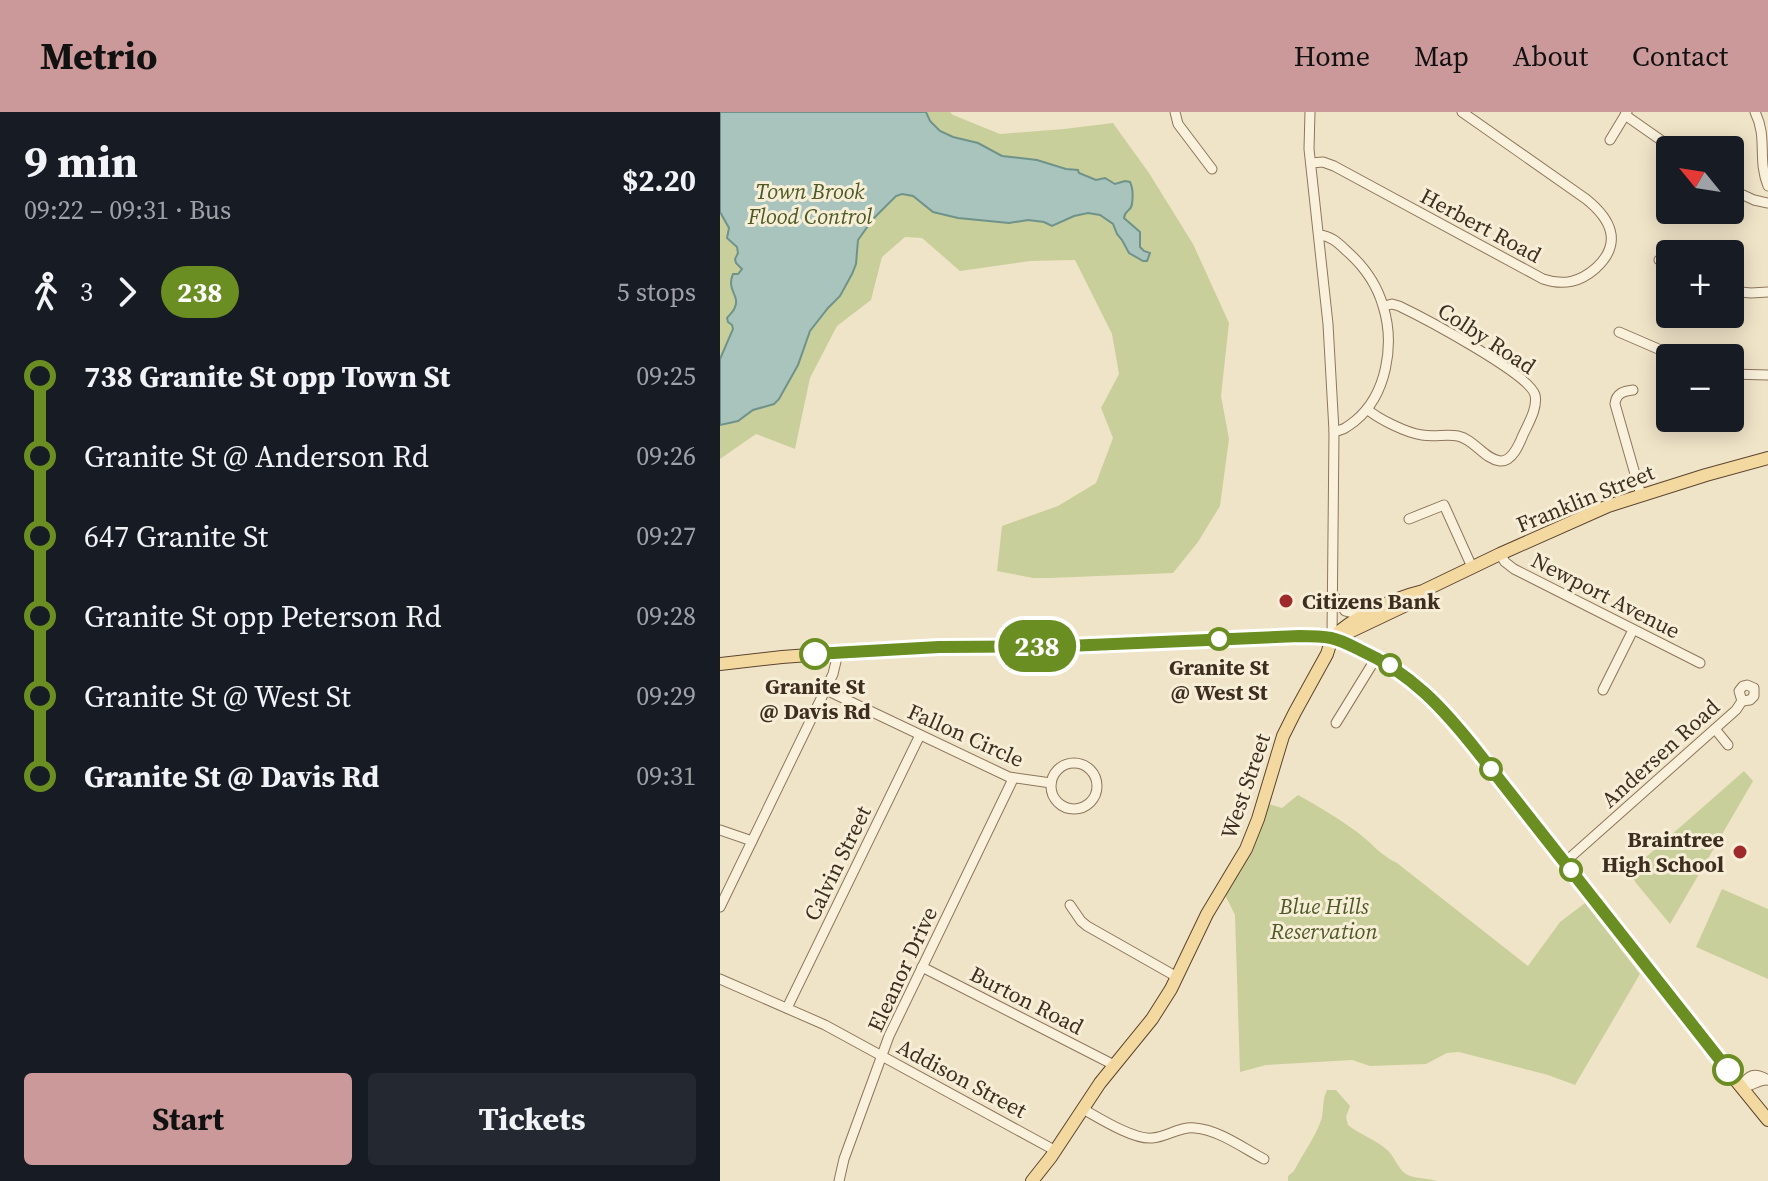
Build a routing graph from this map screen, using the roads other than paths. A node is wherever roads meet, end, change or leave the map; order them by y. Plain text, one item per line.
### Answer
1 (1175, 112) edge
2 (1310, 112) edge
3 (1462, 112) edge
4 (1755, 112) edge
5 (1626, 113) edge
6 (1766, 130) edge
7 (1656, 136) edge
8 (1610, 140) dead end
9 (1311, 163) junction
10 (1212, 169) dead end
11 (1767, 182) edge
12 (1744, 195) edge
13 (1768, 203) edge
14 (1319, 235) junction
15 (1744, 292) edge
16 (1768, 292) edge
17 (1384, 306) junction
18 (1619, 332) dead end
19 (1656, 348) edge
20 (1744, 374) edge
21 (1768, 375) edge
22 (1633, 390) dead end
23 (1367, 409) junction
24 (1334, 431) junction
25 (1768, 458) edge
26 (1641, 495) junction
27 (1409, 519) dead end
28 (1500, 554) junction
29 (1472, 567) junction
30 (1334, 594) junction
31 (1368, 619) junction
32 (1633, 630) junction
33 (1332, 638) junction
34 (838, 653) junction
35 (1374, 657) junction
36 (1700, 663) dead end
37 (720, 664) edge
38 (826, 690) junction
39 (1603, 690) dead end
40 (1742, 701) dead end
41 (1336, 723) dead end
42 (1715, 729) junction
43 (920, 735) junction
44 (1728, 745) dead end
45 (1013, 779) junction
46 (1051, 783) junction
47 (720, 830) edge
48 (752, 841) junction
49 (1565, 862) junction
50 (1070, 905) dead end
51 (720, 907) edge
52 (922, 967) junction
53 (1177, 977) junction
54 (720, 979) edge
55 (787, 1008) junction
56 (881, 1055) junction
57 (1114, 1065) junction
58 (1768, 1080) edge
59 (1742, 1087) junction
60 (1083, 1109) junction
61 (1768, 1120) edge
62 (1056, 1151) junction
63 (1264, 1159) dead end
64 (839, 1181) edge
65 (1032, 1181) edge

1 - 10 street
2 - 9 street, West Street
3 - 9 street, Herbert Road
4 - 6 street
5 - 7 street
5 - 8 street
6 - 11 street
9 - 14 street, West Street
12 - 13 street
14 - 17 street
14 - 24 street, West Street
15 - 16 street
17 - 23 street
17 - 23 street, Colby Road
18 - 19 street
20 - 21 street
22 - 26 street
23 - 24 street
24 - 30 street, West Street
25 - 26 main road, Franklin Street
26 - 28 main road, Franklin Street
27 - 29 street
28 - 29 main road, Franklin Street
28 - 32 street, Newport Avenue
29 - 31 main road, Franklin Street
30 - 31 street
30 - 33 street, West Street
31 - 33 main road, Franklin Street
31 - 35 main road
32 - 36 street, Newport Avenue
32 - 39 street
33 - 34 main road
33 - 35 main road
33 - 53 main road, West Street
34 - 37 main road
34 - 38 street
35 - 41 street
35 - 49 main road
38 - 43 street, Fallon Circle
38 - 48 street
40 - 42 street, Andersen Road
42 - 44 street
42 - 49 street, Andersen Road
43 - 45 street, Fallon Circle
43 - 55 street, Calvin Street
45 - 46 street, Fallon Circle
45 - 52 street, Eleanor Drive
46 - 46 street
47 - 48 street
48 - 51 street
49 - 59 main road
50 - 53 street
52 - 56 street, Eleanor Drive
52 - 57 street, Burton Road
53 - 57 main road, West Street
54 - 55 street, Addison Street
55 - 56 street, Addison Street
56 - 62 street, Addison Street
56 - 64 street, Eleanor Drive
57 - 60 main road, West Street
58 - 59 street
59 - 61 main road
60 - 62 main road, West Street
60 - 63 street
62 - 65 main road, West Street

